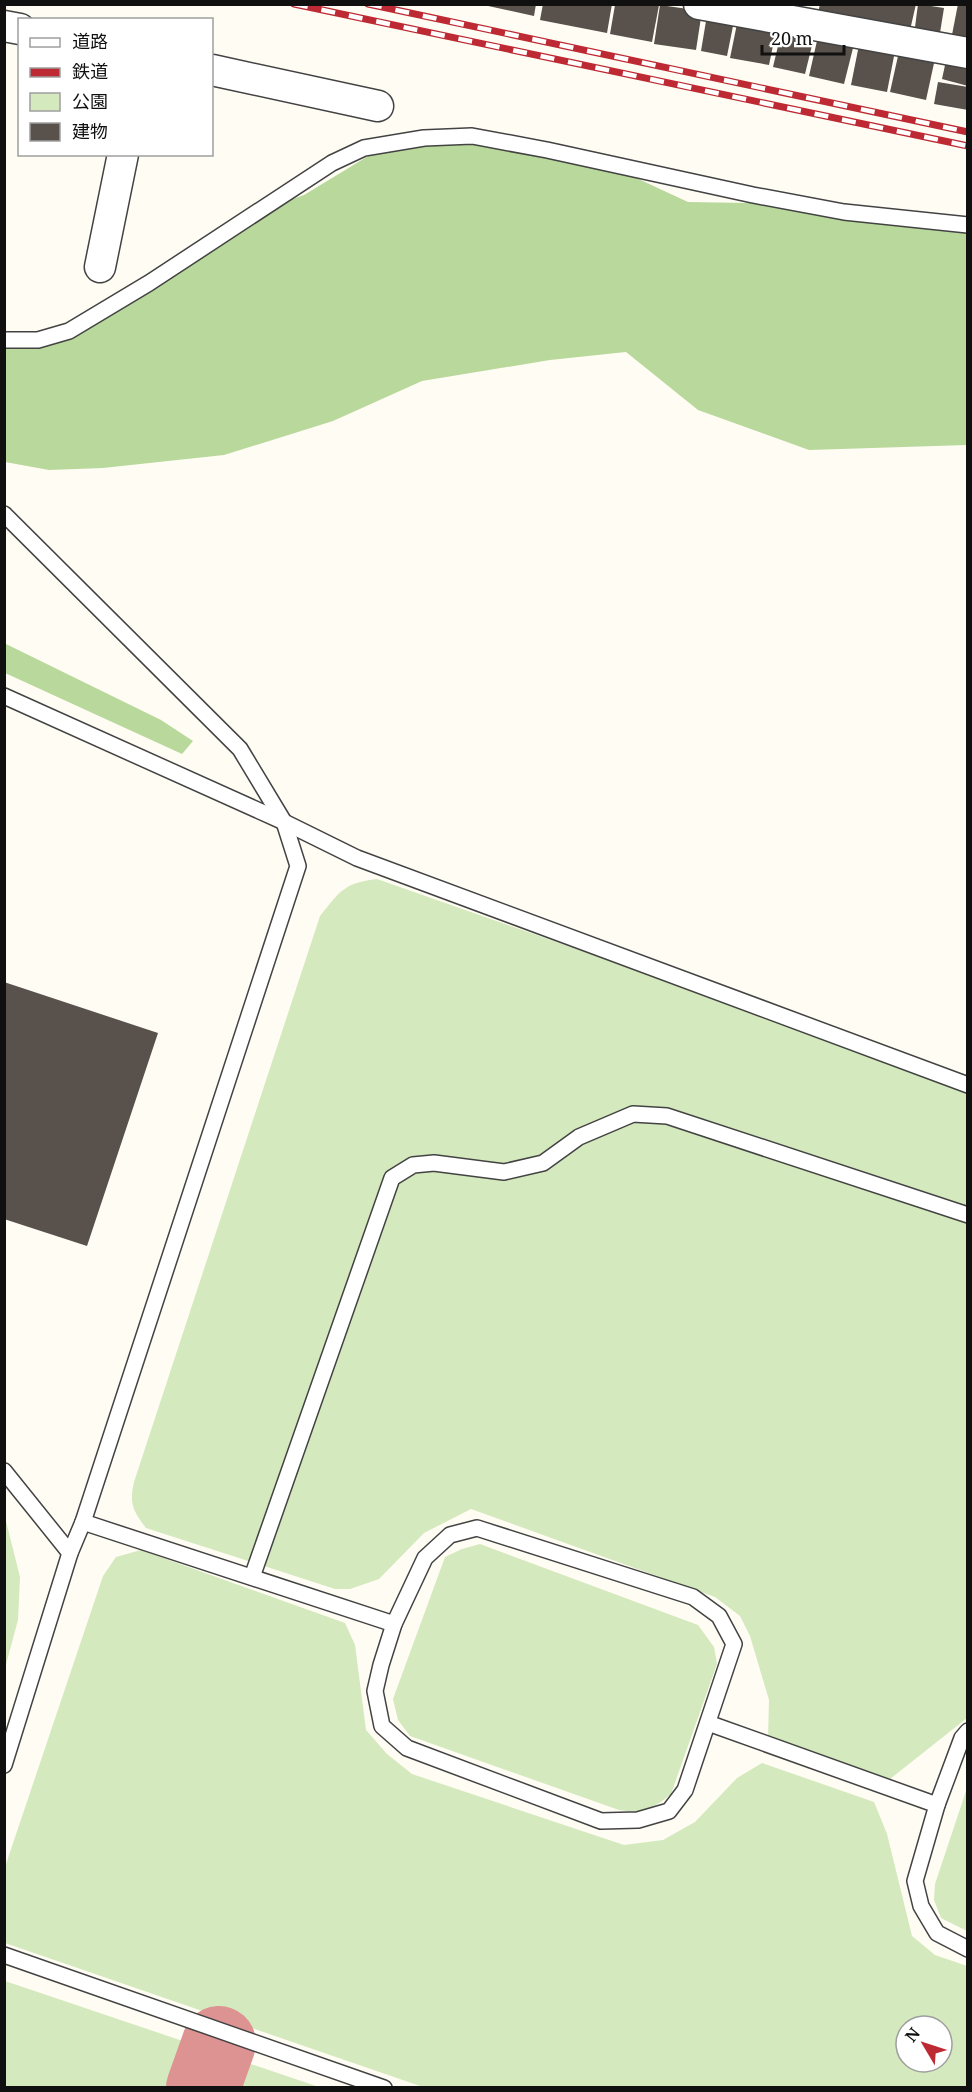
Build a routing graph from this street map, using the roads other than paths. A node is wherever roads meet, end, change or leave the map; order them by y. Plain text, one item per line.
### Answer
1 (699, 4) edge
2 (814, 15) edge
3 (968, 53) edge
4 (213, 70) edge
5 (378, 106) dead end
6 (123, 156) edge
7 (968, 225) edge
8 (100, 267) dead end
9 (4, 340) edge
10 (4, 514) edge
11 (4, 696) edge
12 (284, 822) junction
13 (968, 1085) edge
14 (968, 1215) edge
15 (4, 1471) edge
16 (83, 1522) junction
17 (70, 1553) junction
18 (252, 1577) junction
19 (394, 1624) junction
20 (708, 1723) junction
21 (968, 1731) edge
22 (4, 1765) edge
23 (937, 1805) junction
24 (968, 1949) edge
25 (4, 1955) edge
26 (384, 2088) edge

1 - 2 street
2 - 3 street
4 - 5 street
6 - 8 street
7 - 9 lane
10 - 12 lane
11 - 12 lane
12 - 13 lane
12 - 16 lane
14 - 18 lane
15 - 17 lane
16 - 17 lane
16 - 18 lane
17 - 22 lane
18 - 19 lane
19 - 20 lane
19 - 20 lane
20 - 23 lane
21 - 23 lane
23 - 24 lane
25 - 26 lane

